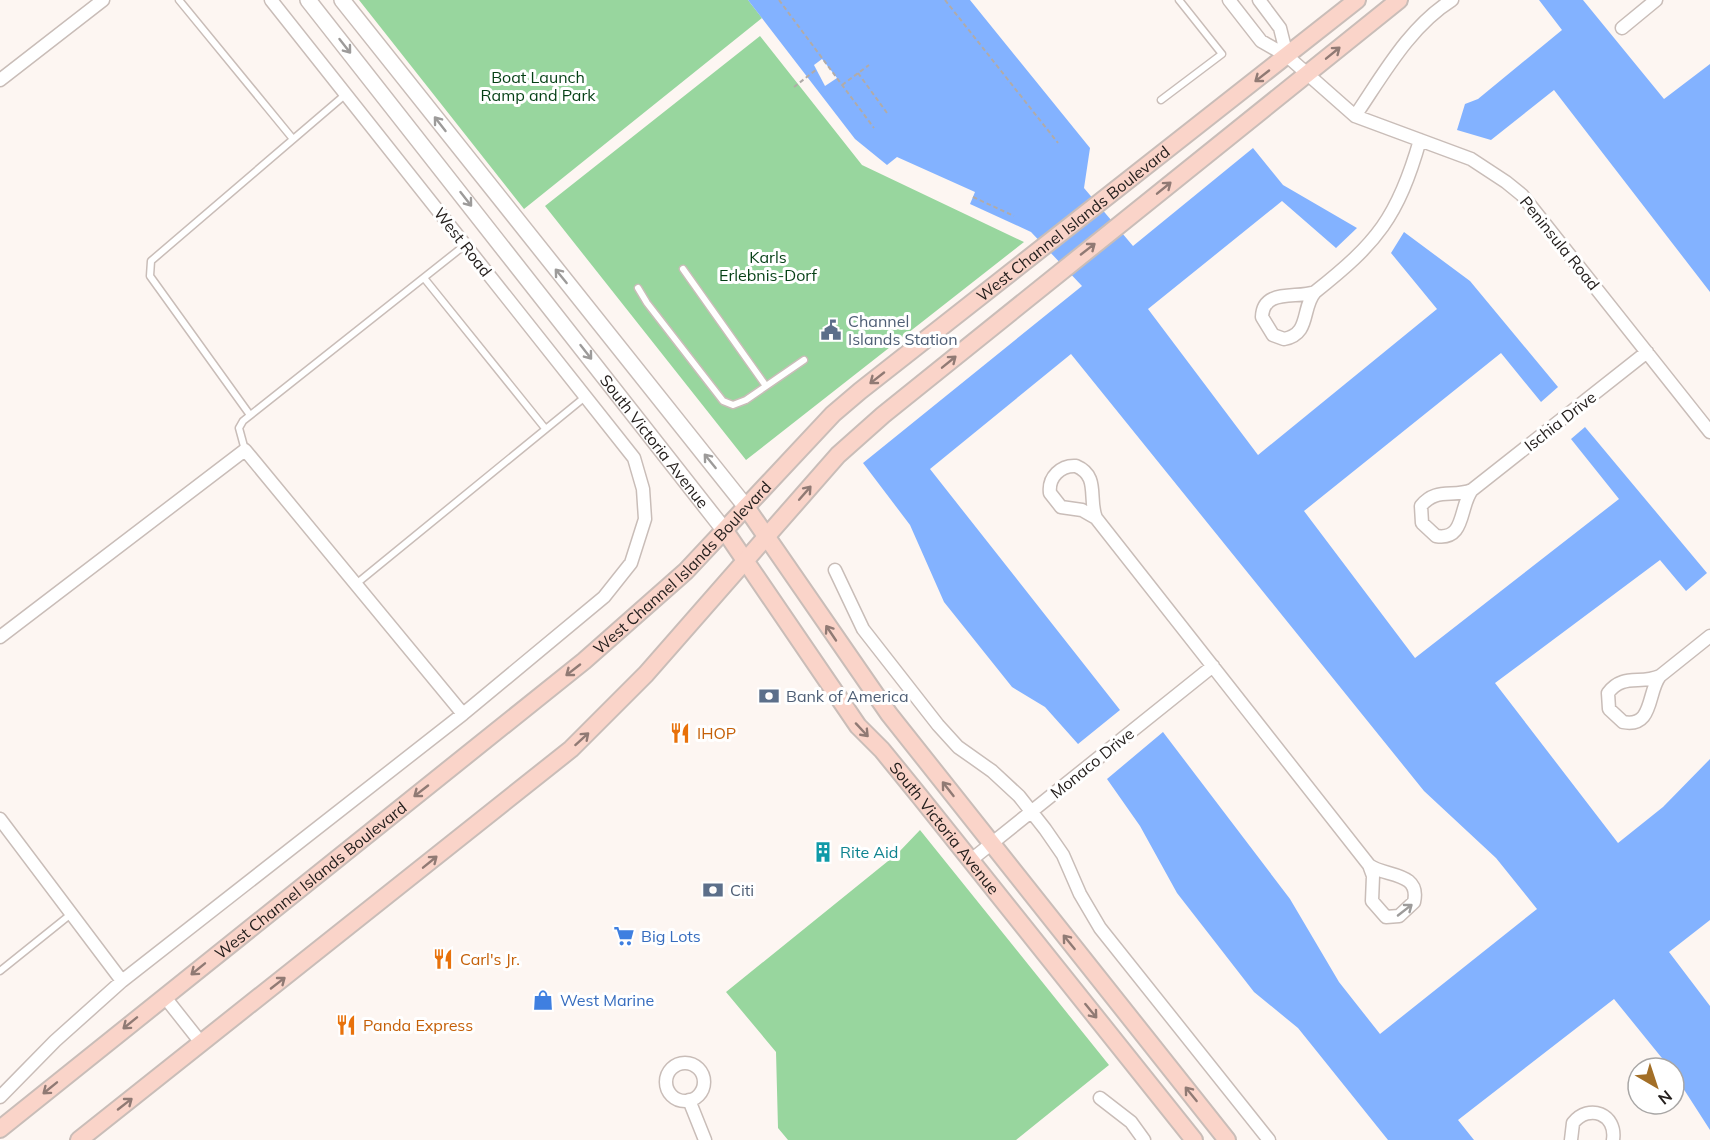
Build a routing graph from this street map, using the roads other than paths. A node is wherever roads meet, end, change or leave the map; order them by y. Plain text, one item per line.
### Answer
1 (103, 0) edge
2 (179, 0) edge
3 (271, 0) edge
4 (308, 0) edge
5 (342, 0) edge
6 (1179, 0) edge
7 (1229, 0) edge
8 (1259, 0) edge
9 (1356, 0) edge
10 (1399, 0) edge
11 (1452, 0) edge
12 (1656, 0) edge
13 (1622, 28) dead end
14 (1287, 56) junction
15 (1306, 75) junction
16 (0, 80) edge
17 (346, 94) junction
18 (1161, 100) dead end
19 (1354, 116) junction
20 (293, 139) junction
21 (1420, 140) junction
22 (465, 244) junction
23 (683, 269) dead end
24 (424, 278) junction
25 (638, 288) dead end
26 (1315, 292) junction
27 (1647, 352) junction
28 (804, 360) dead end
29 (766, 386) junction
30 (585, 396) junction
31 (250, 415) junction
32 (544, 428) junction
33 (1710, 432) edge
34 (245, 450) junction
35 (1472, 490) junction
36 (746, 507) junction
37 (1096, 518) junction
38 (725, 531) junction
39 (767, 537) junction
40 (745, 562) junction
41 (835, 570) dead end
42 (356, 584) junction
43 (1710, 636) edge
44 (0, 637) edge
45 (1213, 666) junction
46 (1660, 676) junction
47 (463, 714) junction
48 (1032, 813) junction
49 (0, 819) edge
50 (992, 845) junction
51 (971, 860) junction
52 (1369, 865) junction
53 (71, 914) junction
54 (0, 971) edge
55 (122, 981) junction
56 (164, 996) junction
57 (202, 1044) junction
58 (0, 1097) edge
59 (1100, 1098) dead end
60 (689, 1100) dead end
61 (0, 1129) edge
62 (79, 1140) edge
63 (705, 1140) edge
64 (1144, 1140) edge
65 (1194, 1140) edge
66 (1227, 1140) edge
67 (1269, 1140) edge
68 (1571, 1140) edge
69 (1613, 1140) edge

1 - 16 street
2 - 20 lane
3 - 17 street, West Road
4 -> 38 street, South Victoria Avenue
36 -> 5 street, South Victoria Avenue
6 - 18 lane
7 - 14 street
8 - 14 street
9 - 14 main road, West Channel Islands Boulevard
15 -> 10 main road, West Channel Islands Boulevard
11 - 19 street
12 - 13 street
14 - 15 street, Peninsula Road
14 -> 36 main road, West Channel Islands Boulevard
15 - 19 street, Peninsula Road
39 -> 15 main road, West Channel Islands Boulevard
17 - 20 lane
17 - 22 street, West Road
19 - 21 street, Peninsula Road
20 - 31 lane
21 - 26 street
21 - 27 street, Peninsula Road
22 - 24 lane
22 - 30 street, West Road
23 - 29 lane
24 - 31 lane
24 - 32 lane
25 - 29 lane
26 - 26 street
27 - 33 street, Peninsula Road
27 - 35 street, Ischia Drive
28 - 29 lane
30 - 32 lane
30 - 47 street, West Road
31 - 34 lane
32 - 42 lane
34 - 42 street
34 - 44 street
35 - 35 street, Ischia Drive
36 - 38 main road, West Channel Islands Boulevard
36 - 39 main road, South Victoria Avenue
37 - 37 street
37 - 45 street
38 - 40 main road, South Victoria Avenue
38 -> 56 main road, West Channel Islands Boulevard
39 - 40 main road, West Channel Islands Boulevard
50 -> 39 main road, South Victoria Avenue
40 -> 51 main road, South Victoria Avenue
57 -> 40 main road, West Channel Islands Boulevard
41 - 48 street
42 - 47 street
43 - 46 street
45 - 48 street, Monaco Drive
45 - 52 street
46 - 46 street
47 - 55 street, West Road
48 - 50 street, Monaco Drive
48 - 67 street
49 - 53 street
50 - 51 street, Monaco Drive
66 -> 50 main road, South Victoria Avenue
51 -> 65 main road, South Victoria Avenue
52 -> 52 street
53 - 54 lane
53 - 55 street
55 - 58 street, West Road
56 - 57 street
56 -> 61 main road, West Channel Islands Boulevard
62 -> 57 main road, West Channel Islands Boulevard
59 - 64 street
60 - 63 street
68 - 69 street

